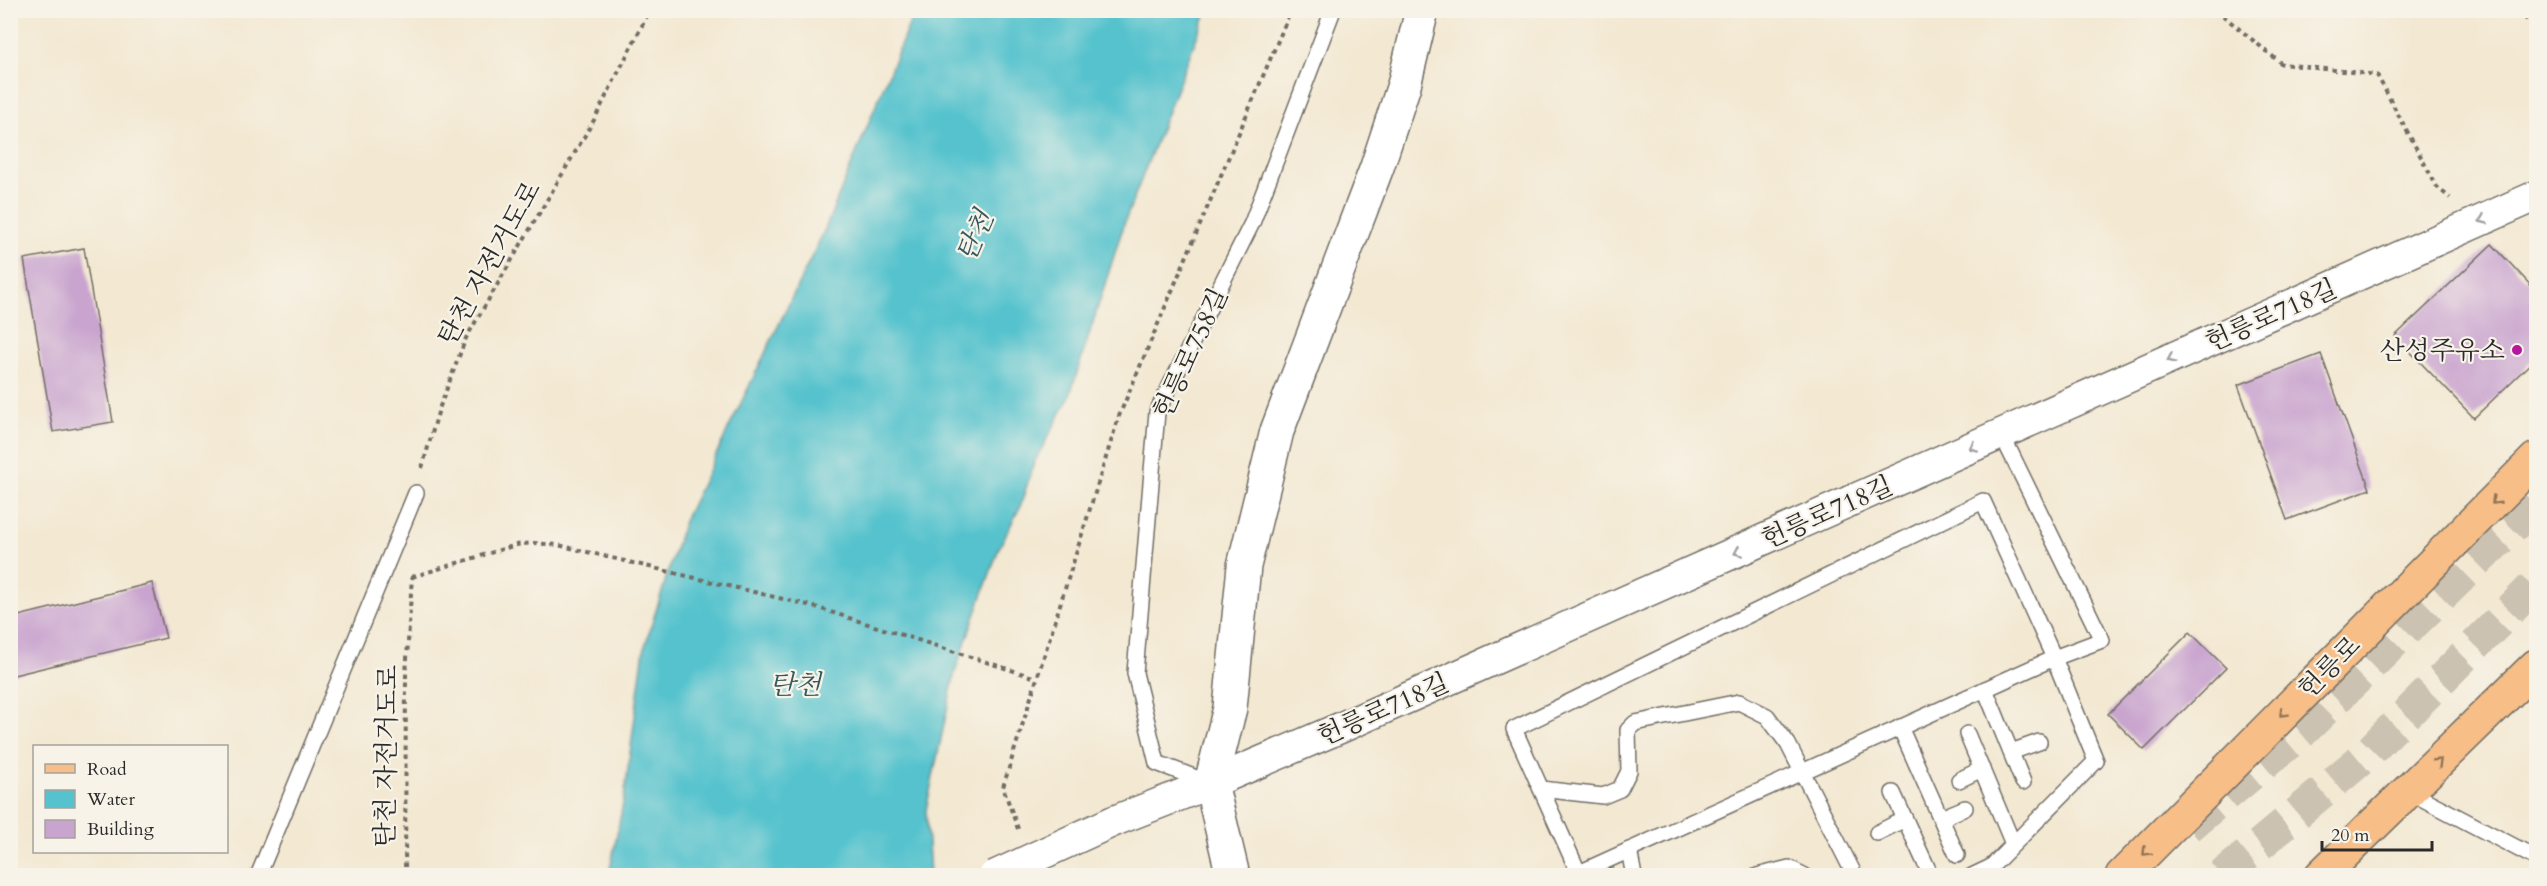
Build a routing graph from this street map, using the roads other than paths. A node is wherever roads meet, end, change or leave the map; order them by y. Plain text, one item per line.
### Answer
1 (1333, 10) edge
2 (1422, 10) edge
3 (2536, 196) edge
4 (2002, 435) junction
5 (2536, 459) edge
6 (416, 493) road end
7 (2054, 658) junction
8 (2536, 666) edge
9 (1985, 689) junction
10 (1900, 727) junction
11 (1967, 734) dead end
12 (2039, 742) dead end
13 (2011, 752) junction
14 (1982, 769) junction
15 (1802, 772) junction
16 (1959, 780) dead end
17 (2023, 782) dead end
18 (1211, 783) junction
19 (1541, 789) junction
20 (2408, 791) junction
21 (1893, 793) dead end
22 (1965, 808) dead end
23 (1941, 818) junction
24 (1905, 819) junction
25 (1876, 833) dead end
26 (2013, 844) junction
27 (1629, 850) junction
28 (1957, 855) dead end
29 (2536, 858) edge
30 (1580, 874) edge
31 (258, 876) edge
32 (994, 876) edge
33 (1233, 876) edge
34 (1634, 876) edge
35 (1757, 876) edge
36 (1805, 876) edge
37 (1855, 876) edge
38 (1931, 876) edge
39 (1972, 876) edge
40 (2122, 876) edge
41 (2321, 876) edge

1 - 18 lane, 헌릉로758길
2 - 18 street
3 -> 4 street, 헌릉로718길
4 - 7 lane
4 -> 18 street, 헌릉로718길
5 -> 40 main road, 헌릉로
6 - 31 lane
7 - 9 lane
7 - 19 lane
7 - 26 lane
20 -> 8 main road
9 - 10 lane
9 - 13 lane
10 - 15 lane
10 - 23 lane
11 - 14 lane
12 - 13 lane
13 - 17 lane
14 - 16 lane
14 - 26 lane
15 - 19 lane
15 - 27 lane
15 - 37 lane
18 - 32 street, 헌릉로718길, bridge
18 - 33 street
19 - 30 lane
20 - 29 lane
20 - 41 main road
21 - 24 lane
22 - 23 lane
23 - 28 lane
24 - 25 lane
24 - 38 lane
26 - 39 lane
27 - 30 lane
27 - 34 lane
35 - 36 lane

